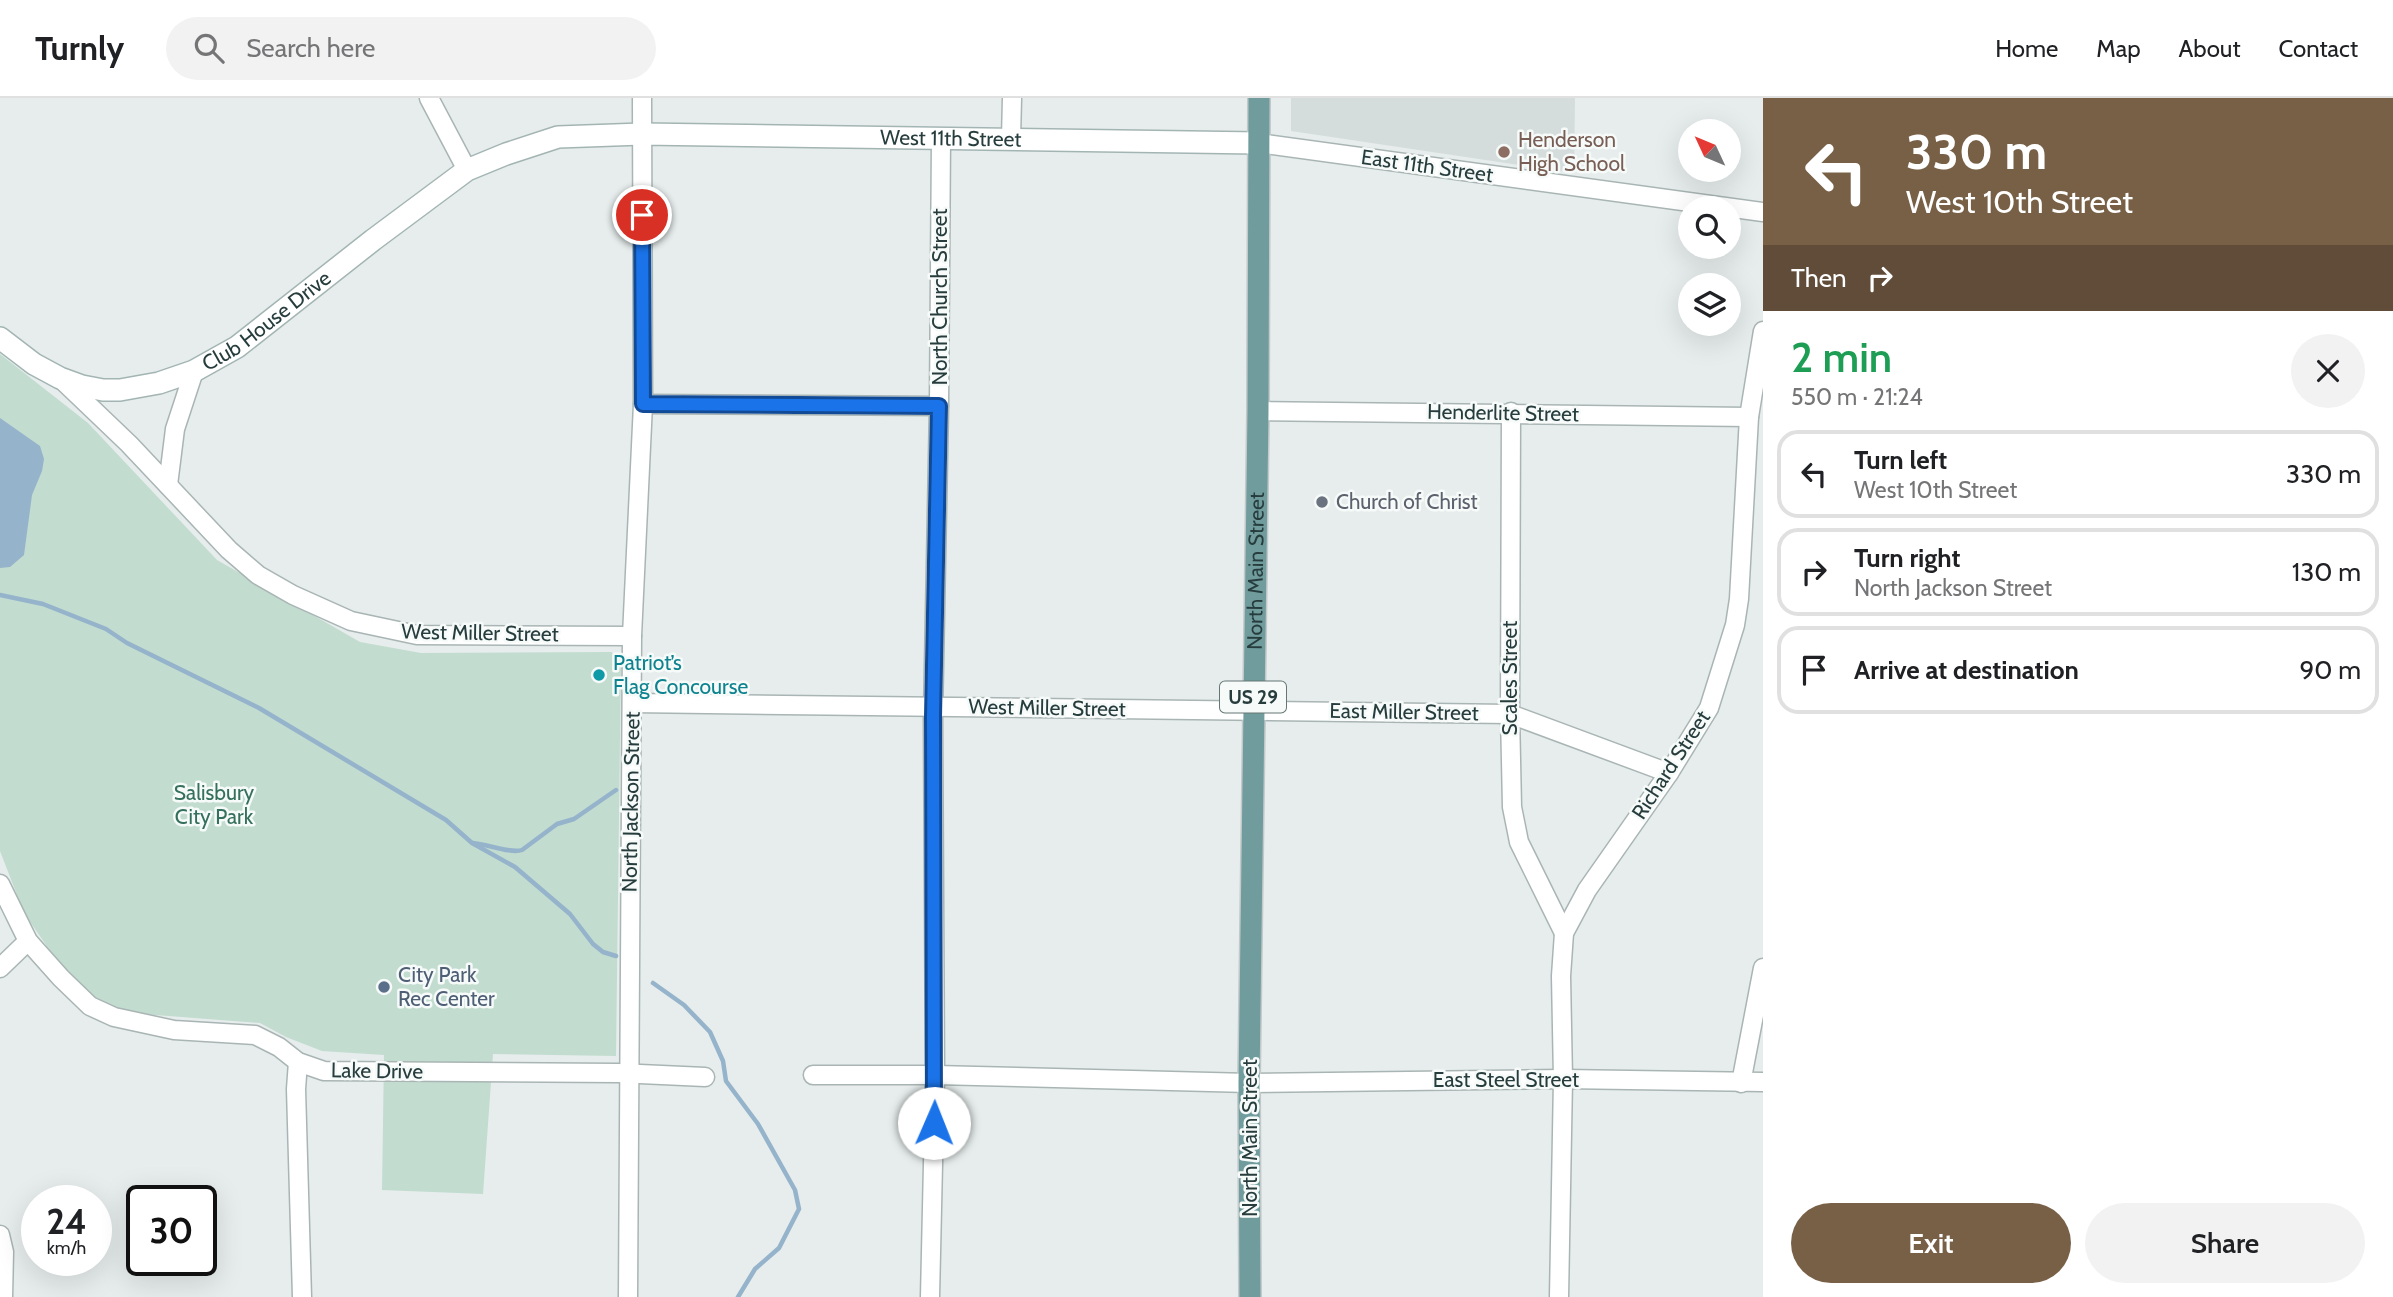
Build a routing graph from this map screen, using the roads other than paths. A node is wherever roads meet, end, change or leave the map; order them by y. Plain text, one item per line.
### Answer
1 (429, 98) edge
2 (642, 98) edge
3 (1012, 98) edge
4 (1259, 98) edge
5 (642, 134) junction
6 (941, 138) junction
7 (1011, 138) junction
8 (1258, 143) junction
9 (467, 170) junction
10 (1763, 212) edge
11 (1763, 331) edge
12 (0, 338) edge
13 (194, 371) junction
14 (60, 378) junction
15 (643, 404) junction
16 (939, 406) junction
17 (1258, 411) junction
18 (1511, 412) junction
19 (1749, 416) junction
20 (168, 485) junction
21 (632, 636) junction
22 (632, 704) junction
23 (933, 707) junction
24 (1253, 710) junction
25 (1510, 714) junction
26 (1669, 773) junction
27 (0, 884) edge
28 (1564, 933) junction
29 (28, 941) junction
30 (0, 968) edge
31 (1763, 968) edge
32 (298, 1062) junction
33 (628, 1073) junction
34 (813, 1075) dead end
35 (935, 1075) junction
36 (705, 1077) dead end
37 (1563, 1079) junction
38 (1763, 1082) edge
39 (1250, 1083) junction
40 (1741, 1083) junction
41 (0, 1235) edge
42 (4, 1297) edge
43 (302, 1297) edge
44 (628, 1297) edge
45 (930, 1297) edge
46 (1250, 1297) edge
47 (1559, 1297) edge

1 - 9 street
2 - 5 street, North Jackson Street
3 - 7 street
4 - 8 main road, North Main Street / US 29
5 - 6 street, West 11th Street
5 - 9 street, Club House Drive
5 - 15 street, North Jackson Street
6 - 7 street, West 11th Street
6 - 16 street, North Church Street
7 - 8 street, West 11th Street
8 - 10 street, East 11th Street
8 - 17 main road, North Main Street / US 29
9 - 13 street, Club House Drive
11 - 19 street, Richard Street
12 - 14 street
13 - 14 street
13 - 20 street, Club House Drive
14 - 20 street
15 - 16 street
15 - 21 street, North Jackson Street
16 - 23 street, North Church Street
17 - 18 street, Henderlite Street
17 - 24 main road, North Main Street / US 29
18 - 19 street, Henderlite Street
18 - 25 street, Scales Street
19 - 26 street, Richard Street
20 - 21 street, West Miller Street
21 - 22 street, North Jackson Street
22 - 23 street, West Miller Street
22 - 33 street, North Jackson Street
23 - 24 street, West Miller Street
23 - 35 street, North Church Street
24 - 25 street, East Miller Street
24 - 39 main road, North Main Street / US 29
25 - 26 street, East Miller Street
25 - 28 street, Scales Street
26 - 28 street, Richard Street
27 - 29 street, Lake Drive
28 - 37 street
29 - 30 street
29 - 32 street, Lake Drive
31 - 40 street
32 - 33 street, Lake Drive
32 - 43 street
33 - 36 street, Lake Drive
33 - 44 street, North Jackson Street
34 - 35 street
35 - 39 street, East Steel Street
35 - 45 street, North Church Street
37 - 39 street, East Steel Street
37 - 40 street, East Steel Street
37 - 47 street
38 - 40 street, East Steel Street
39 - 46 main road, North Main Street / US 29
41 - 42 street

